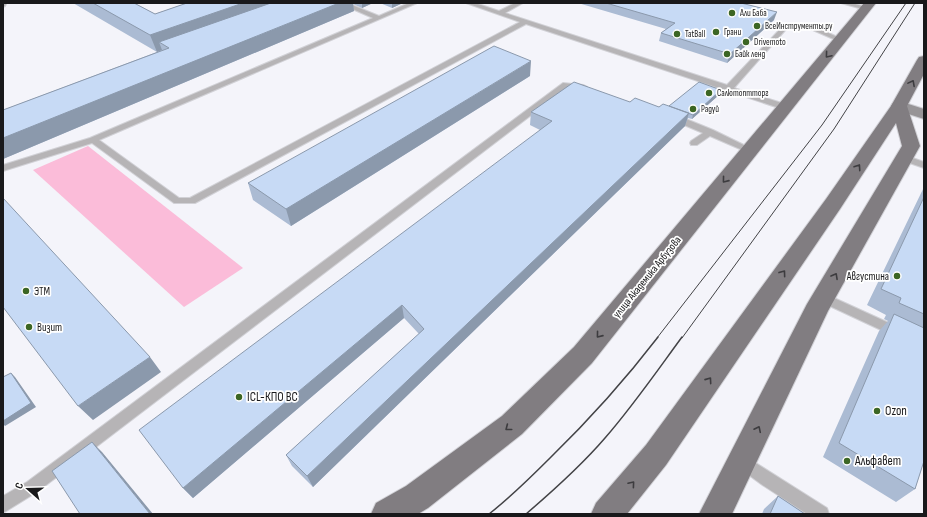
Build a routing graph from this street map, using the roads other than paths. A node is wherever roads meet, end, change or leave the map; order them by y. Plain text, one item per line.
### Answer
1 (342, 3) edge
2 (414, 3) edge
3 (469, 3) edge
4 (520, 3) edge
5 (844, 3) edge
6 (868, 6) edge
7 (500, 13) junction
8 (379, 18) junction
9 (526, 22) junction
10 (786, 26) dead end
11 (808, 26) dead end
12 (840, 40) junction
13 (924, 60) edge
14 (590, 88) edge
15 (729, 88) junction
16 (900, 106) junction
17 (785, 107) junction
18 (663, 113) edge
19 (924, 114) edge
20 (710, 132) junction
21 (93, 140) junction
22 (694, 143) dead end
23 (750, 150) junction
24 (914, 162) edge
25 (4, 167) edge
26 (823, 298) junction
27 (924, 345) edge
28 (743, 462) junction
29 (3, 505) edge
30 (387, 514) edge
31 (607, 514) edge
32 (715, 514) edge
33 (821, 514) edge

1 - 8 lane
2 - 8 lane
3 - 7 lane
4 - 7 lane
5 - 6 lane
6 - 12 main road, улица Академика Арбузова
7 - 9 lane
8 - 21 lane
9 - 15 lane
9 - 21 lane
10 - 15 lane
11 - 12 lane
12 -> 17 main road, улица Академика Арбузова
16 -> 13 main road
14 - 29 lane
15 - 17 lane
16 - 19 street
16 - 24 main road
31 -> 16 main road
17 - 23 main road, улица Академика Арбузова
18 - 20 lane
20 - 22 lane
20 - 23 lane
21 - 25 lane
23 -> 30 main road, улица Академика Арбузова
26 -> 24 main road
26 - 27 lane
28 -> 26 main road
28 - 32 main road
28 - 33 lane

